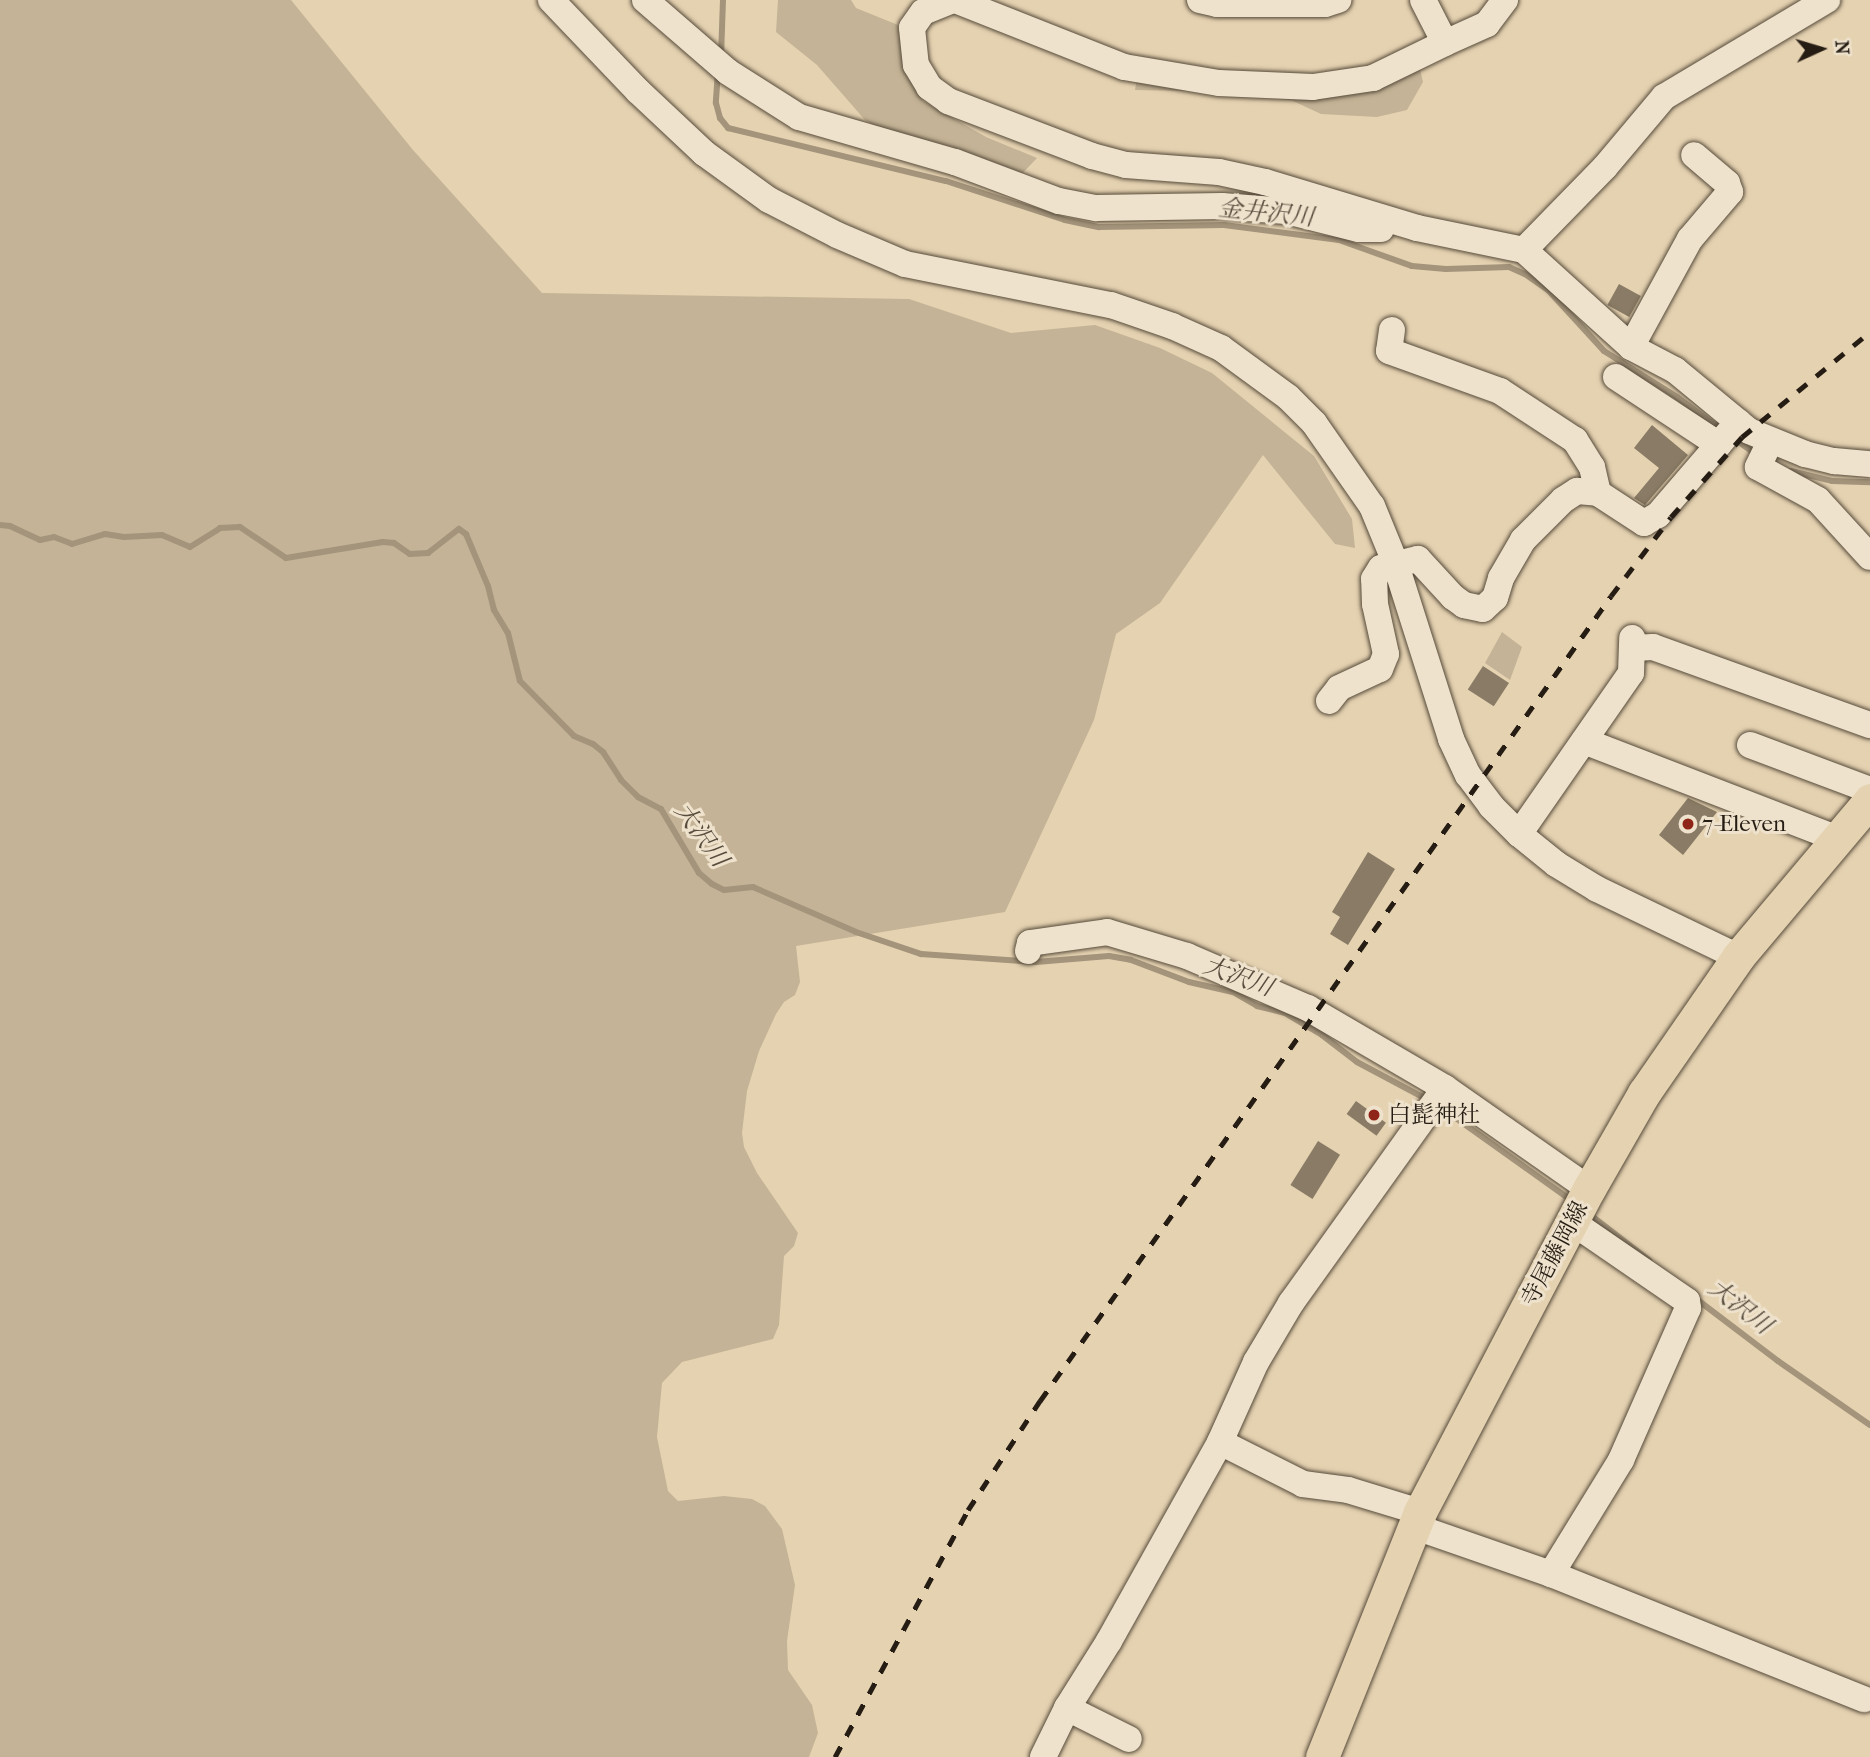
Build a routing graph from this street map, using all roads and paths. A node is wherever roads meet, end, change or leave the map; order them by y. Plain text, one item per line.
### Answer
1 (551, 0) edge
2 (645, 0) edge
3 (954, 0) edge
4 (1200, 0) edge
5 (1338, 0) edge
6 (1423, 0) edge
7 (1505, 0) edge
8 (1827, 0) edge
9 (1445, 43) junction
10 (1694, 155) dead end
11 (1417, 228) junction
12 (1524, 250) junction
13 (1392, 330) dead end
14 (1631, 347) junction
15 (1616, 377) dead end
16 (1729, 433) junction
17 (1770, 442) junction
18 (1870, 464) edge
19 (1598, 493) junction
20 (1870, 557) edge
21 (1395, 562) junction
22 (1329, 701) dead end
23 (1870, 725) edge
24 (1584, 741) junction
25 (1750, 745) dead end
26 (1870, 790) edge
27 (1870, 800) edge
28 (1519, 834) junction
29 (1836, 838) junction
30 (1028, 951) dead end
31 (1738, 957) junction
32 (1446, 1088) junction
33 (1589, 1189) junction
34 (1572, 1222) junction
35 (1220, 1442) junction
36 (1416, 1519) junction
37 (1551, 1574) junction
38 (1864, 1699) dead end
39 (1067, 1708) junction
40 (1129, 1739) dead end
41 (1044, 1757) edge
42 (1322, 1757) edge

1 - 21 street
2 - 11 street
3 - 9 street
3 - 11 street
4 - 5 street
6 - 9 street
7 - 9 street
8 - 12 street
10 - 14 street
11 - 12 street
12 - 14 street
13 - 19 street
14 - 16 street
15 - 16 street
16 - 17 street
16 - 19 street
17 - 18 street
17 - 20 street
19 - 21 street
21 - 22 street
21 - 28 street
23 - 24 street
24 - 28 street
24 - 29 street
25 - 26 street
27 - 29 main road, 寺尾藤岡線
28 - 31 street
29 - 31 main road, 寺尾藤岡線
30 - 32 street
31 - 33 main road, 寺尾藤岡線
32 - 33 street
32 - 35 street
33 - 34 main road, 寺尾藤岡線
34 - 36 main road, 寺尾藤岡線
34 - 37 street
35 - 36 street
35 - 39 street
36 - 37 street
36 - 42 main road, 寺尾藤岡線
37 - 38 street
39 - 40 street
39 - 41 street

